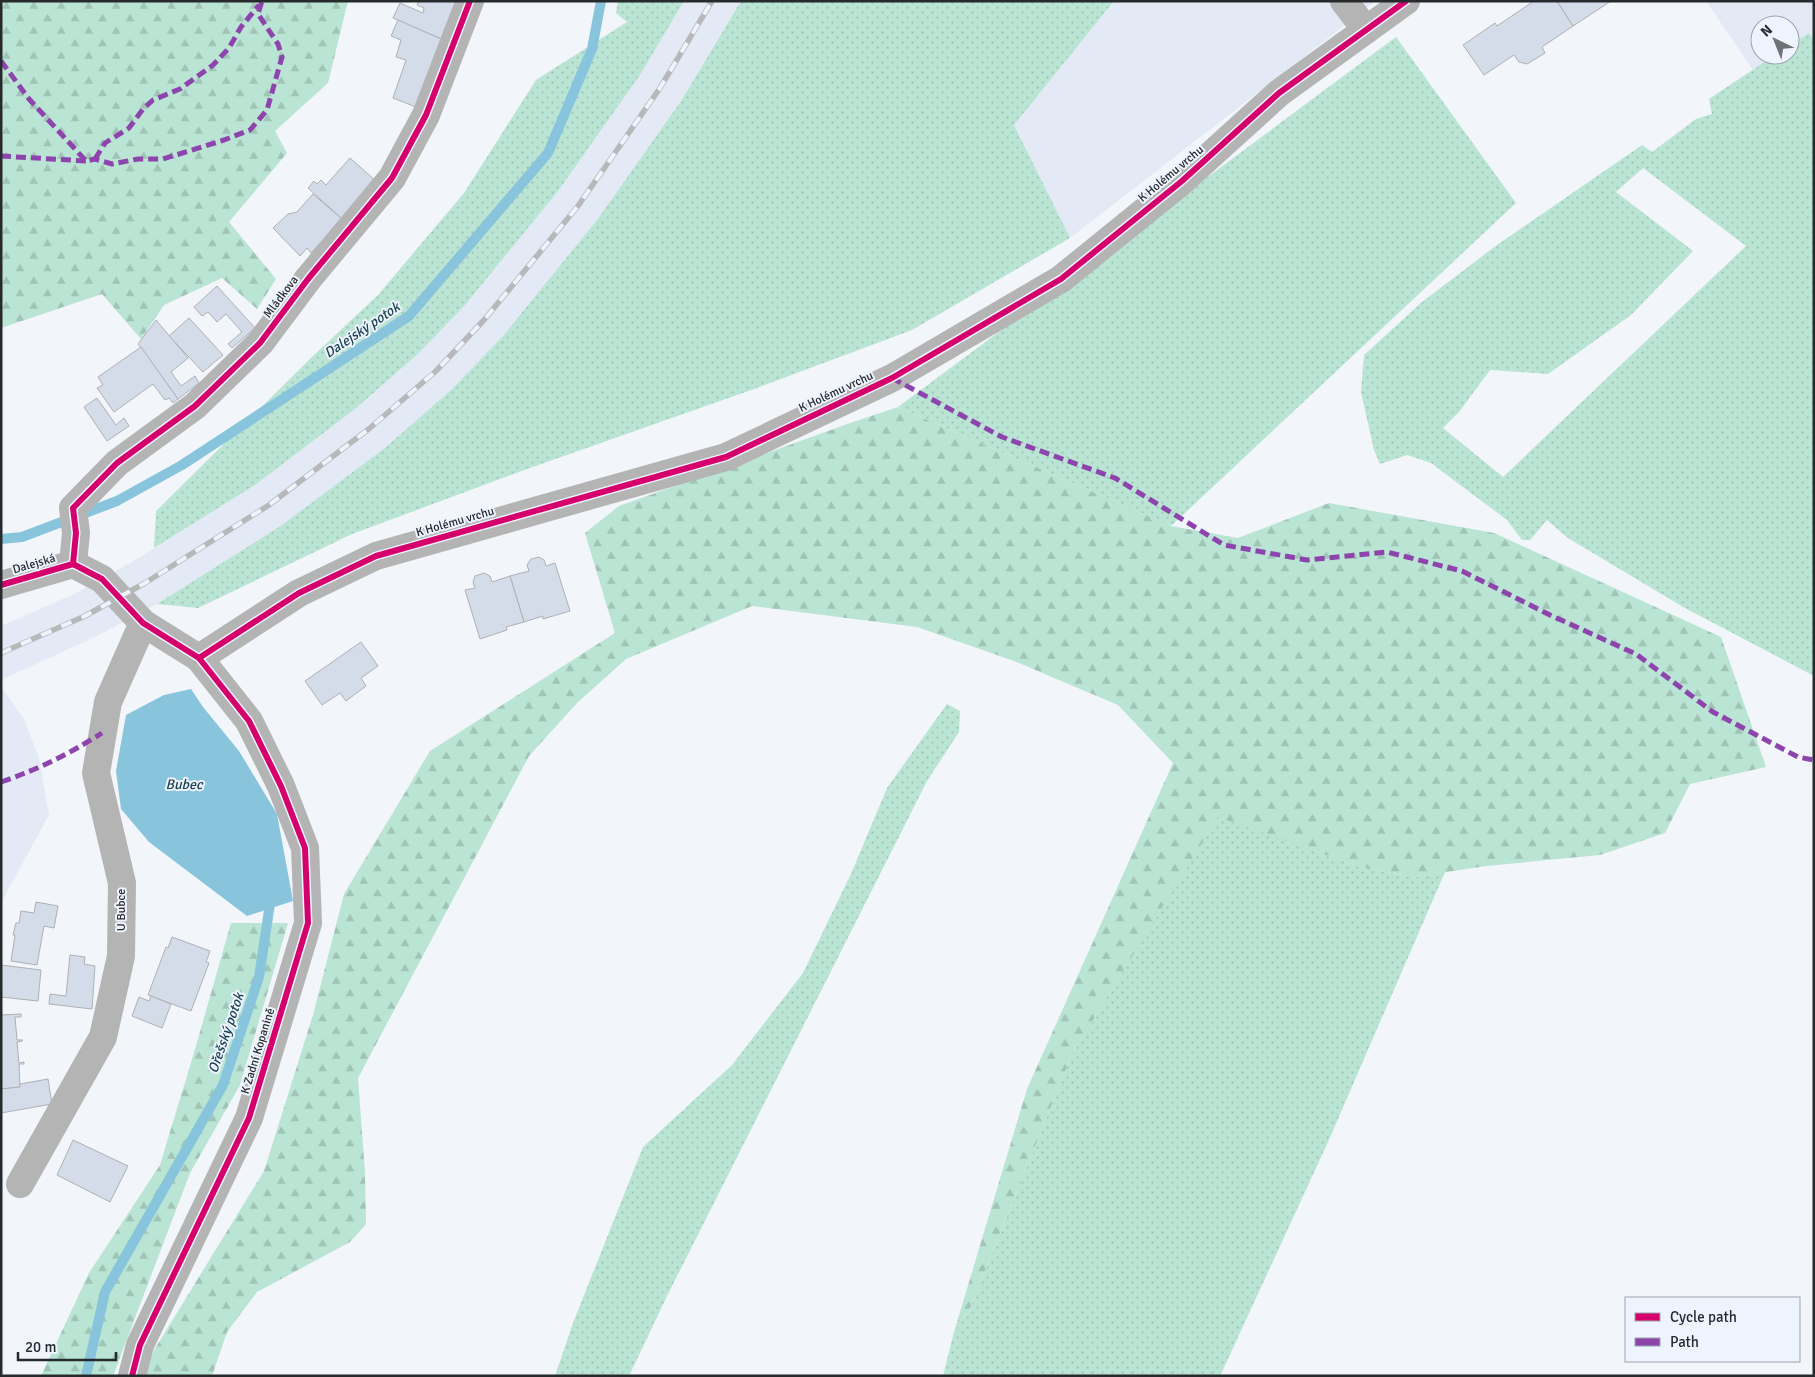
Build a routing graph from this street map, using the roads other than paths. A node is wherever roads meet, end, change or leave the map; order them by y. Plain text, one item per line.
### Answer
1 (470, 1) edge
2 (1344, 1) edge
3 (1406, 1) edge
4 (1366, 30) junction
5 (74, 564) junction
6 (1, 585) edge
7 (143, 623) junction
8 (198, 658) junction
9 (20, 1184) dead end
10 (132, 1376) edge

1 - 5 street, Mládkova
2 - 4 street
3 - 4 street, K Holému vrchu
4 - 8 street, K Holému vrchu
5 - 6 street, Dalejská
5 - 7 street, K Zadní Kopanině
7 - 8 street, K Zadní Kopanině
7 - 9 street, U Bubce
8 - 10 street, K Zadní Kopanině

